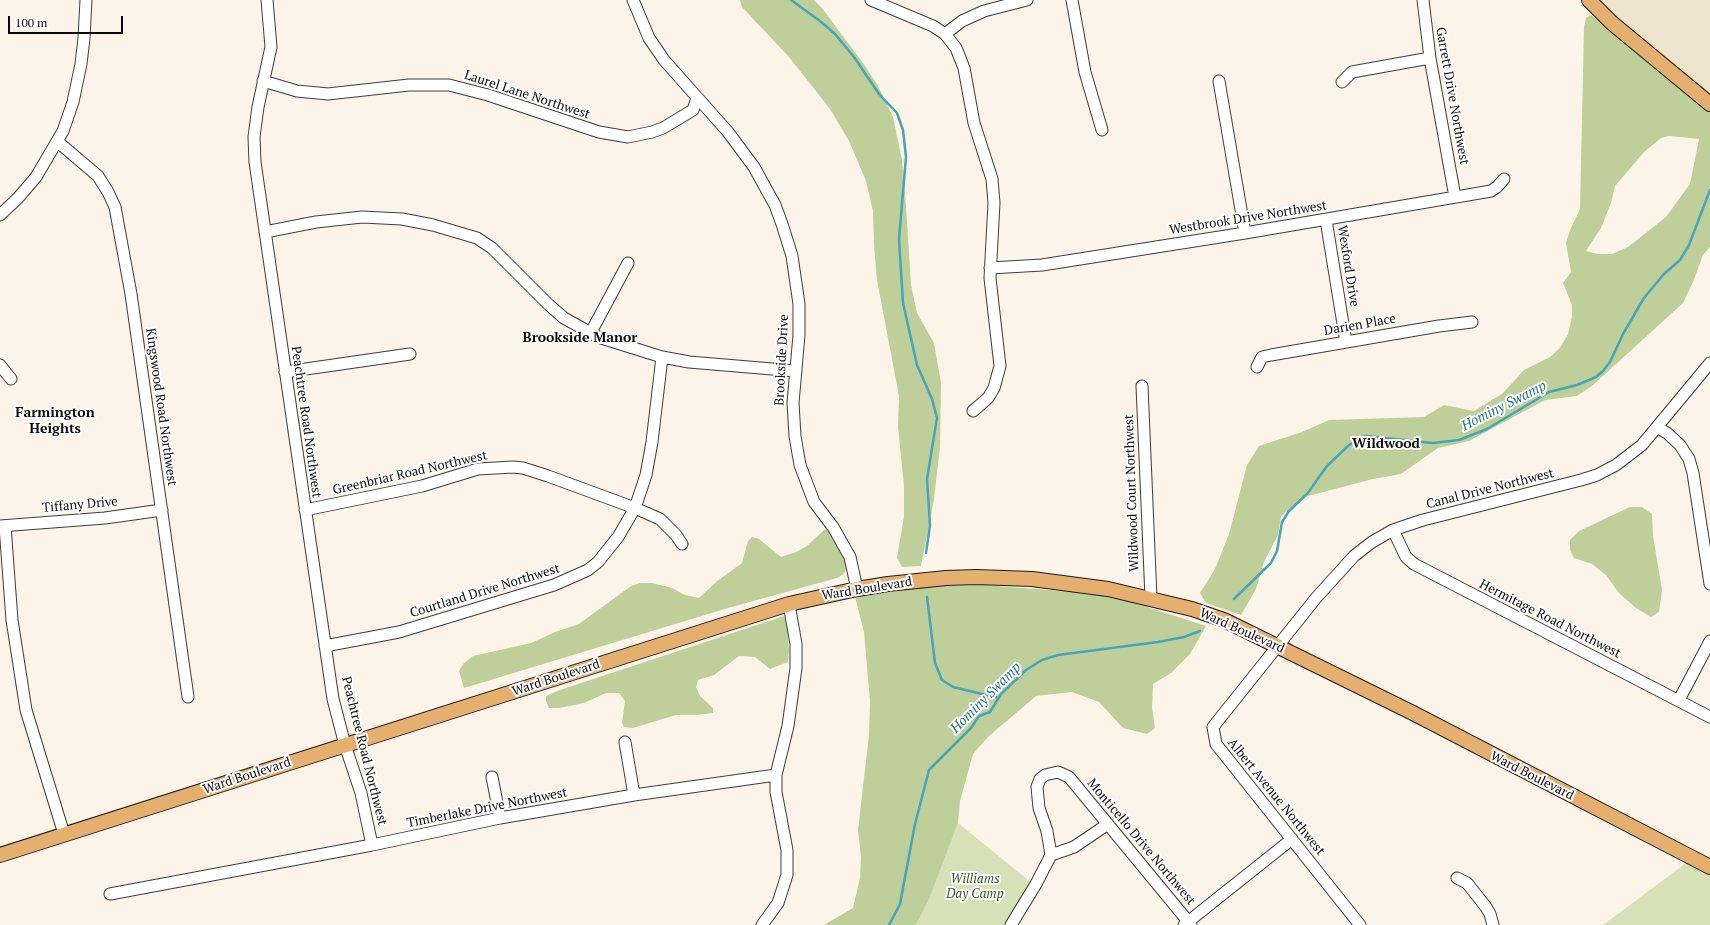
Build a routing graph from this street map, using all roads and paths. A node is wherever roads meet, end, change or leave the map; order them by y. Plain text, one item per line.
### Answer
1 (86, 0) edge
2 (267, 0) edge
3 (633, 0) edge
4 (871, 0) edge
5 (1027, 0) edge
6 (1072, 0) edge
7 (1422, 0) edge
8 (1589, 0) edge
9 (945, 34) junction
10 (1430, 58) junction
11 (263, 81) junction
12 (1219, 81) dead end
13 (1342, 82) dead end
14 (697, 98) junction
15 (1710, 104) edge
16 (1102, 130) dead end
17 (58, 142) junction
18 (1504, 179) dead end
19 (1455, 197) junction
20 (0, 215) edge
21 (1326, 220) junction
22 (265, 232) junction
23 (1245, 233) junction
24 (628, 263) dead end
25 (990, 268) junction
26 (1472, 322) dead end
27 (590, 334) junction
28 (1346, 342) junction
29 (410, 354) dead end
30 (662, 357) junction
31 (1710, 363) edge
32 (0, 365) edge
33 (1257, 367) dead end
34 (796, 371) junction
35 (285, 372) junction
36 (11, 379) dead end
37 (1142, 386) dead end
38 (973, 411) dead end
39 (1658, 428) junction
40 (634, 508) junction
41 (162, 510) junction
42 (305, 510) junction
43 (2, 526) edge
44 (1393, 530) junction
45 (682, 544) dead end
46 (1710, 584) edge
47 (857, 589) junction
48 (1151, 598) junction
49 (789, 604) junction
50 (1710, 641) edge
51 (325, 646) junction
52 (1279, 647) junction
53 (188, 698) dead end
54 (1679, 700) junction
55 (1710, 717) edge
56 (625, 742) dead end
57 (345, 745) junction
58 (776, 775) junction
59 (492, 778) dead end
60 (634, 795) junction
61 (500, 818) junction
62 (1108, 824) junction
63 (64, 834) junction
64 (1292, 839) junction
65 (372, 845) junction
66 (0, 855) edge
67 (1051, 855) junction
68 (1710, 866) edge
69 (1457, 878) dead end
70 (110, 894) dead end
71 (1188, 924) edge
72 (762, 925) edge
73 (1011, 925) edge
74 (1360, 925) edge
75 (1493, 925) edge

1 - 17 street
2 - 11 street, Peachtree Road Northwest
3 - 14 street, Brookside Drive
4 - 9 street
5 - 9 street
6 - 16 street
7 - 10 street, Garrett Drive Northwest
8 - 15 main road
9 - 25 street
10 - 13 street
10 - 19 street, Garrett Drive Northwest
11 - 14 street, Laurel Lane Northwest
11 - 22 street, Peachtree Road Northwest
12 - 23 street
14 - 34 street, Brookside Drive
17 - 20 street
17 - 41 street, Kingswood Road Northwest
18 - 19 street, Westbrook Drive Northwest
19 - 21 street, Westbrook Drive Northwest
21 - 23 street, Westbrook Drive Northwest
21 - 28 street, Wexford Drive
22 - 27 street
22 - 35 street, Peachtree Road Northwest
23 - 25 street, Westbrook Drive Northwest
24 - 27 street
25 - 38 street
26 - 28 street, Darien Place
27 - 30 street
28 - 33 street, Darien Place
29 - 35 street
30 - 34 street
30 - 40 street, Courtland Drive Northwest
31 - 39 street, Canal Drive Northwest
32 - 36 street
34 - 47 street, Brookside Drive
35 - 42 street, Peachtree Road Northwest
37 - 48 street, Wildwood Court Northwest
39 - 44 street, Canal Drive Northwest
39 - 46 street
40 - 42 street, Greenbriar Road Northwest
40 - 45 street, Greenbriar Road Northwest
40 - 51 street, Courtland Drive Northwest
41 - 43 street, Tiffany Drive
41 - 53 street, Kingswood Road Northwest
42 - 51 street, Peachtree Road Northwest
43 - 63 street
44 - 52 street, Canal Drive Northwest
44 - 54 street, Hermitage Road Northwest
47 - 48 main road, Ward Boulevard
47 - 49 main road, Ward Boulevard
48 - 52 main road, Ward Boulevard
49 - 57 main road, Ward Boulevard
49 - 58 street
50 - 54 street
51 - 57 street, Peachtree Road Northwest
52 - 64 street, Albert Avenue Northwest
52 - 68 main road, Ward Boulevard
54 - 55 street, Hermitage Road Northwest
56 - 60 street
57 - 63 main road, Ward Boulevard
57 - 65 street, Peachtree Road Northwest
58 - 60 street, Timberlake Drive Northwest
58 - 72 street
59 - 61 street
60 - 61 street, Timberlake Drive Northwest
61 - 65 street, Timberlake Drive Northwest
62 - 67 street
62 - 67 street, Monticello Drive Northwest
62 - 71 street, Monticello Drive Northwest
63 - 66 main road, Ward Boulevard
64 - 71 street
64 - 74 street, Albert Avenue Northwest
65 - 70 street, Timberlake Drive Northwest
67 - 73 street
69 - 75 street

